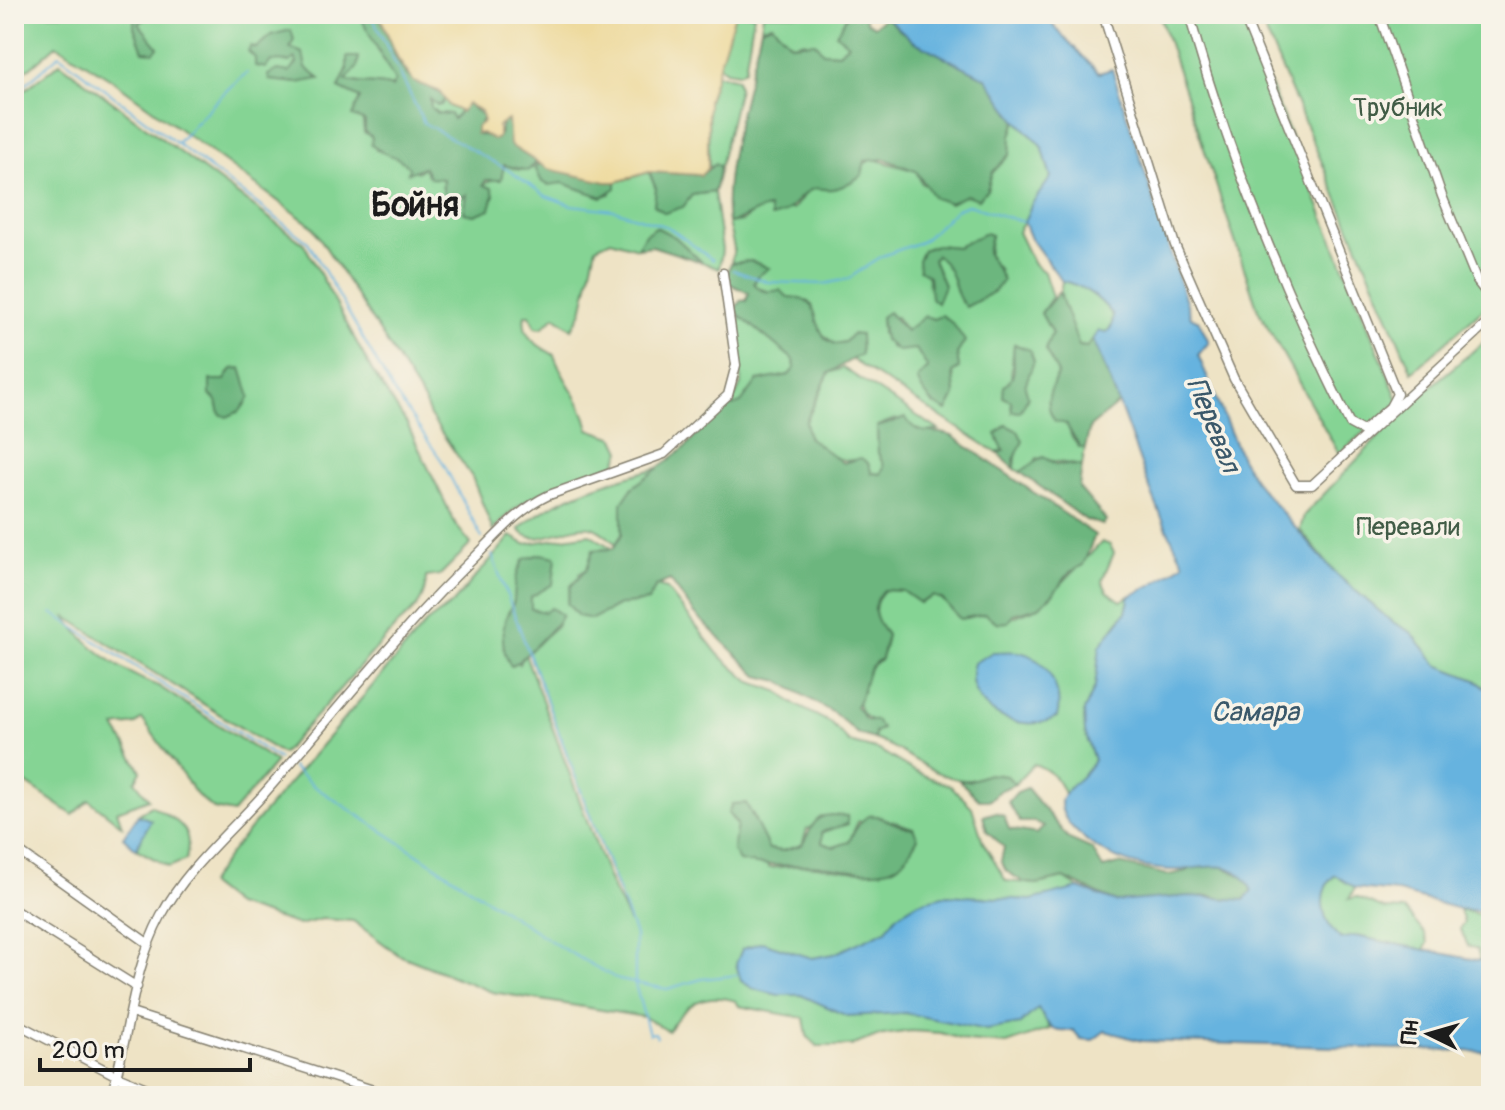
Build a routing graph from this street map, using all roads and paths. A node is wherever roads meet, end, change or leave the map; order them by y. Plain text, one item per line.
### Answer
1 (1103, 14) edge
2 (1189, 14) edge
3 (1243, 14) edge
4 (1379, 14) edge
5 (723, 273) dead end
6 (1491, 299) edge
7 (1491, 320) edge
8 (14, 848) edge
9 (14, 910) edge
10 (149, 944) junction
11 (137, 987) junction
12 (131, 1013) junction
13 (14, 1022) edge
14 (117, 1076) junction
15 (111, 1096) edge
16 (166, 1096) edge
17 (392, 1096) edge
18 (1281, 1096) edge
19 (1333, 1096) edge

1 - 7 street
2 - 3 street
4 - 6 street
5 - 10 street
8 - 10 street
9 - 11 street
10 - 11 street
11 - 12 street
12 - 14 street
12 - 17 street
13 - 14 street
14 - 15 street
14 - 16 street
18 - 19 street

